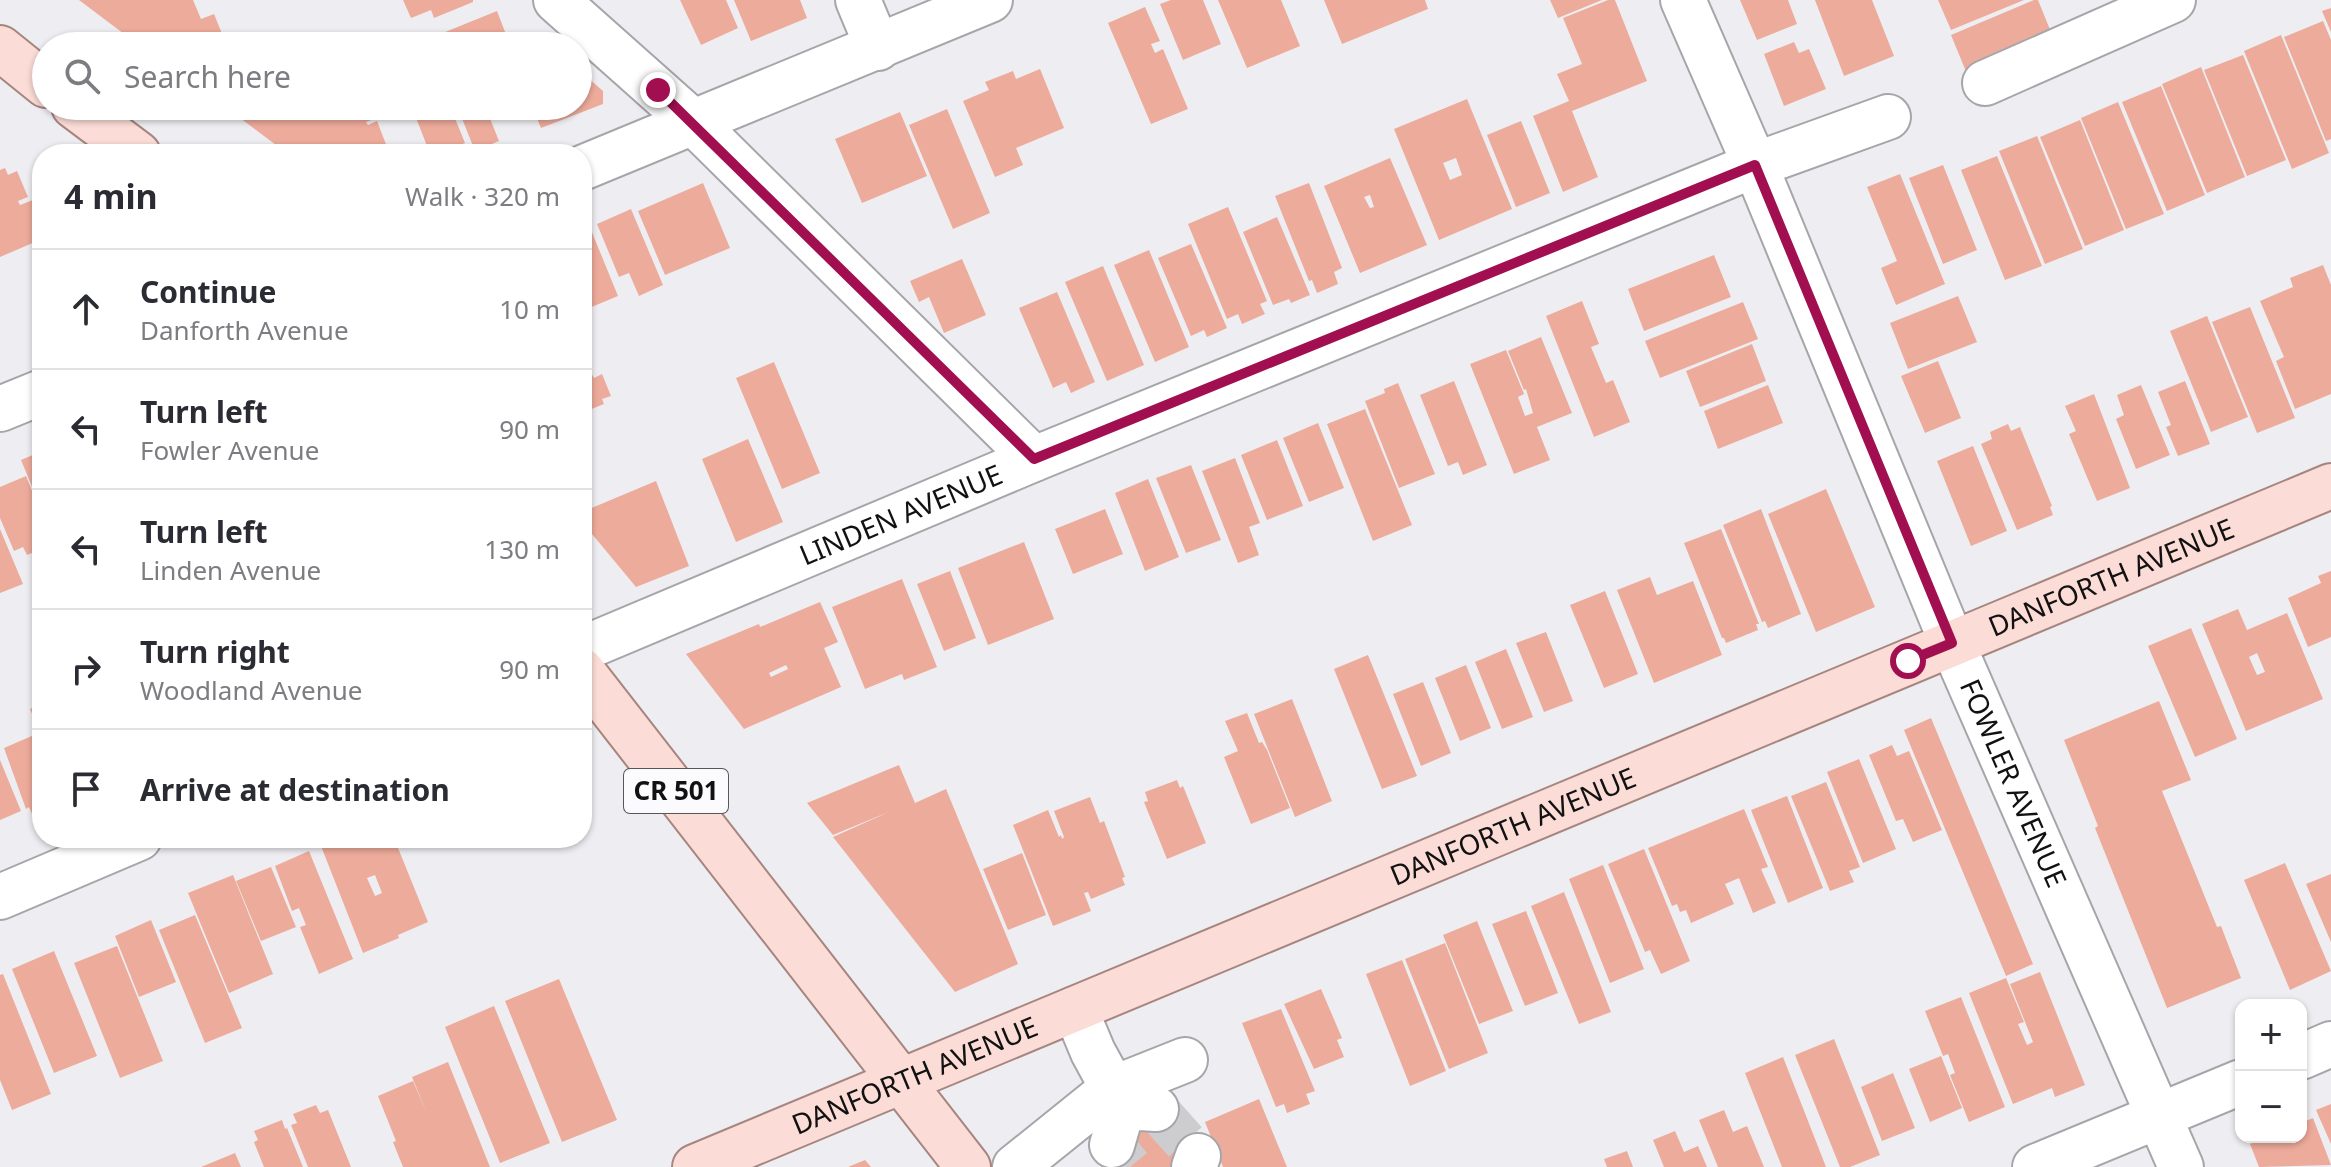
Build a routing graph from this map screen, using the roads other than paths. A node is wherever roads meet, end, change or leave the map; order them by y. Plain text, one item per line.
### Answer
1 (556, 0) edge
2 (858, 0) edge
3 (990, 0) edge
4 (1683, 0) edge
5 (2163, 2) edge
6 (592, 32) edge
7 (592, 32) edge
8 (0, 48) edge
9 (878, 48) junction
10 (32, 74) edge
11 (1985, 83) dead end
12 (1888, 117) dead end
13 (93, 120) edge
14 (693, 122) junction
15 (125, 144) edge
16 (592, 164) edge
17 (1755, 165) junction
18 (32, 396) edge
19 (0, 409) edge
20 (1034, 459) junction
21 (2331, 486) edge
22 (1952, 643) junction
23 (592, 645) edge
24 (592, 684) edge
25 (115, 848) edge
26 (0, 897) edge
27 (1075, 1009) junction
28 (2331, 1044) edge
29 (2307, 1054) edge
30 (1185, 1060) dead end
31 (902, 1081) junction
32 (2235, 1084) edge
33 (1126, 1113) junction
34 (2160, 1115) junction
35 (695, 1167) edge
36 (968, 1167) edge
37 (1015, 1167) edge
38 (2035, 1167) edge
39 (2181, 1167) edge

1 - 6 street
2 - 9 street
3 - 9 street
4 - 17 street, FOWLER AVENUE
5 - 11 street
7 - 14 street
8 - 10 main road
9 - 14 street
12 - 17 street, LINDEN AVENUE
13 - 15 main road
14 - 16 street
14 - 20 street
17 - 20 street, LINDEN AVENUE
17 - 22 street, FOWLER AVENUE
18 - 19 street
20 - 23 street, LINDEN AVENUE
21 - 22 main road, DANFORTH AVENUE
22 - 27 main road, DANFORTH AVENUE
22 - 34 street, FOWLER AVENUE
24 - 31 main road, CR 501
25 - 26 street
27 - 31 main road, DANFORTH AVENUE
27 - 33 street
28 - 29 street
30 - 33 street
31 - 35 main road, DANFORTH AVENUE
31 - 36 main road, CR 501
32 - 34 street
33 - 37 street
34 - 38 street
34 - 39 street, FOWLER AVENUE

